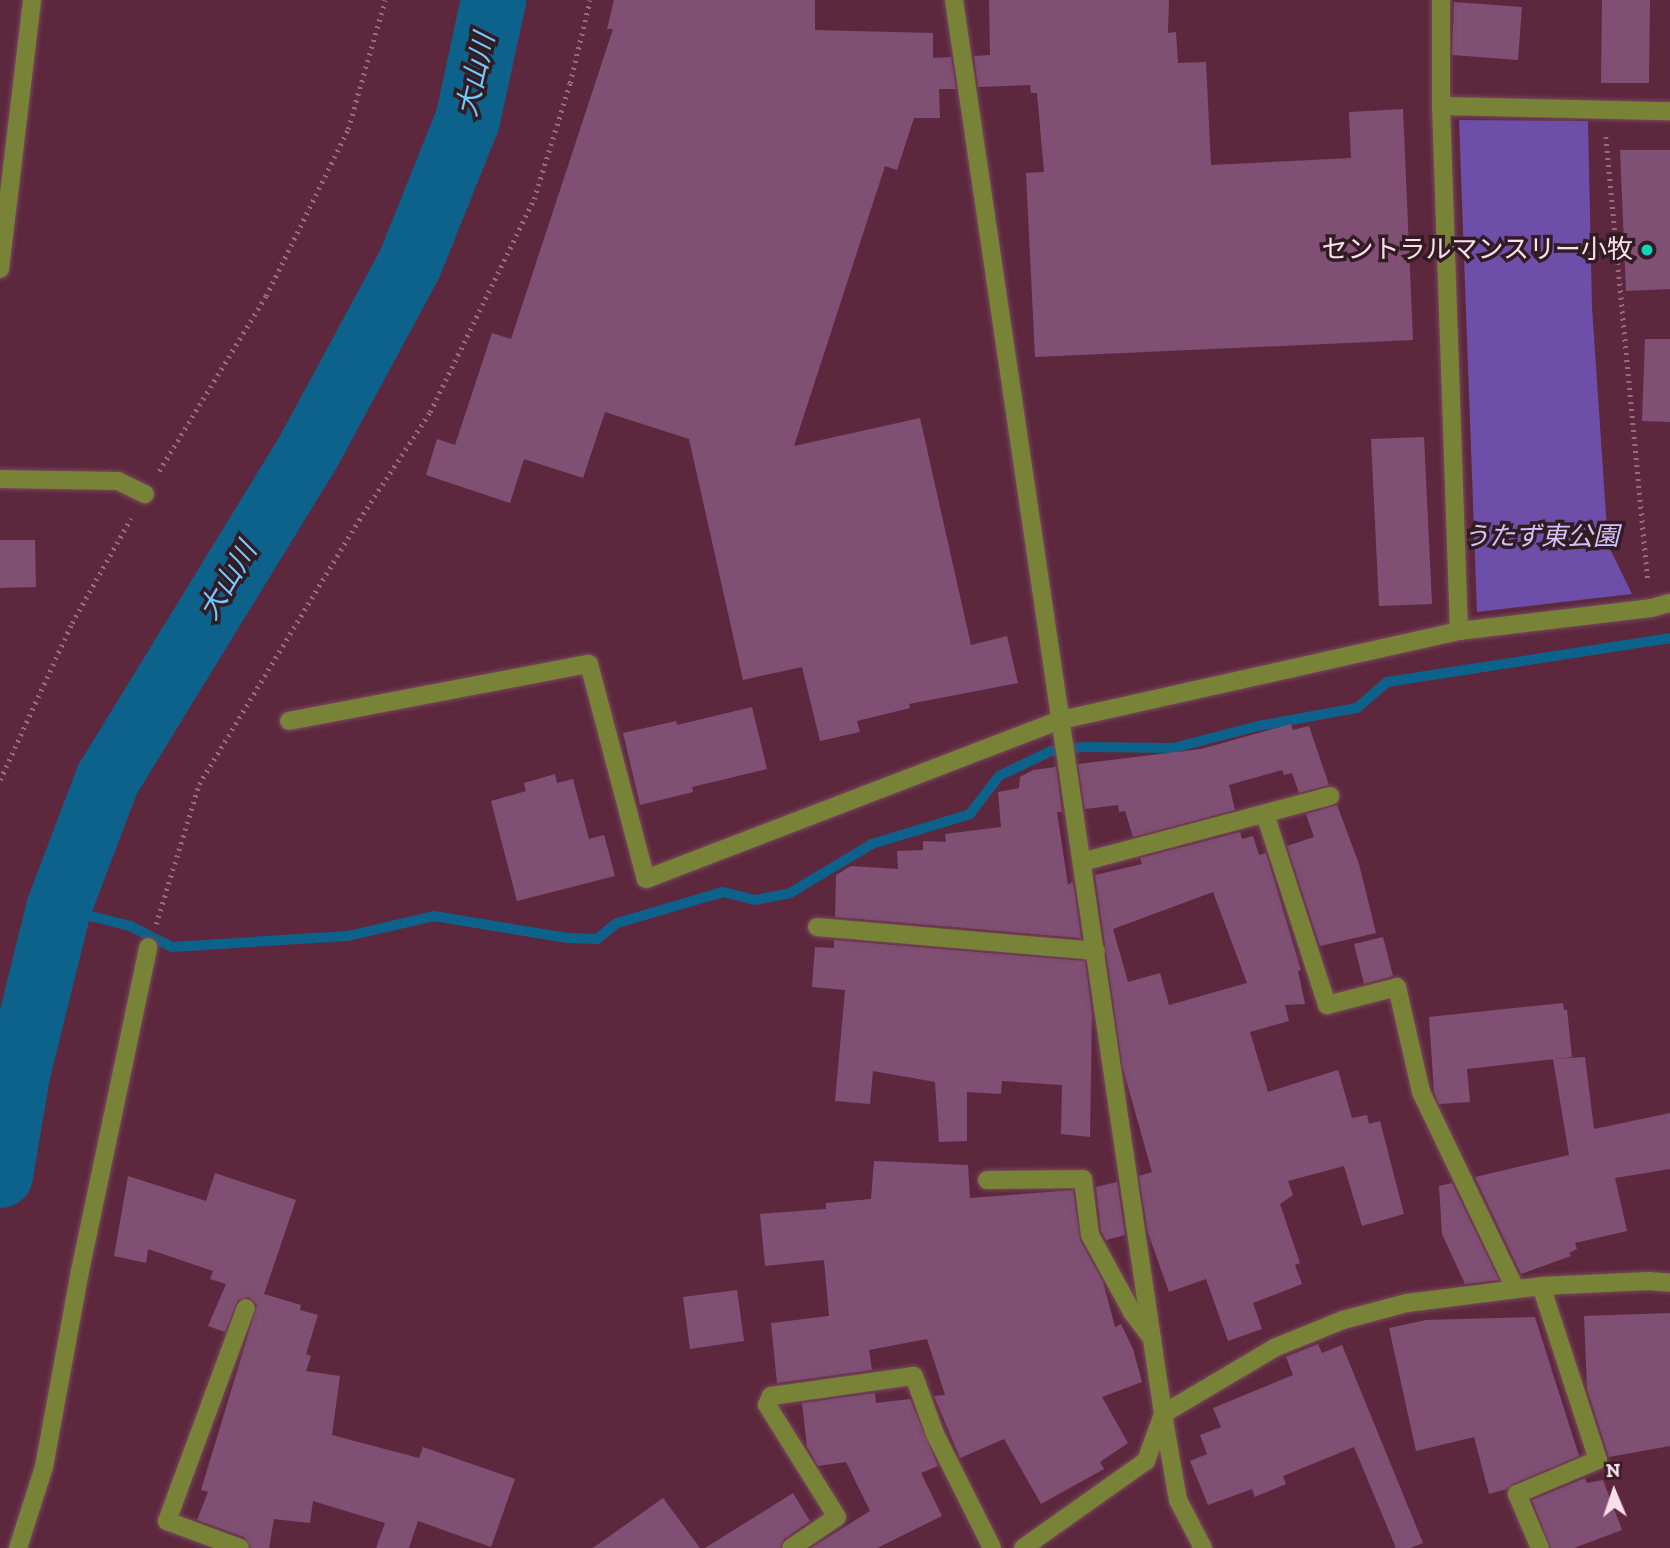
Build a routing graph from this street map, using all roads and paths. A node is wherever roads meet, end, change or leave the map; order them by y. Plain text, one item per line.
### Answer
1 (32, 0) edge
2 (385, 0) edge
3 (590, 0) edge
4 (954, 0) edge
5 (1441, 0) edge
6 (1441, 106) junction
7 (1604, 108) junction
8 (1670, 111) edge
9 (0, 269) edge
10 (0, 479) edge
11 (145, 494) junction
12 (1670, 603) edge
13 (1651, 608) junction
14 (1459, 631) junction
15 (1061, 720) junction
16 (289, 721) dead end
17 (0, 780) edge
18 (1330, 796) dead end
19 (1265, 814) junction
20 (1082, 862) junction
21 (817, 926) dead end
22 (148, 947) joint
23 (1096, 951) junction
24 (987, 1180) dead end
25 (1670, 1283) edge
26 (1541, 1286) junction
27 (1515, 1288) junction
28 (246, 1308) dead end
29 (1152, 1339) junction
30 (1163, 1414) junction
31 (18, 1548) edge
32 (240, 1548) edge
33 (791, 1548) edge
34 (992, 1548) edge
35 (1023, 1548) edge
36 (1203, 1548) edge
37 (1540, 1548) edge

1 - 9 street
2 - 11 path
3 - 22 path
4 - 15 street
5 - 6 street
6 - 7 street
6 - 14 street
7 - 8 street
7 - 13 path
10 - 11 street
11 - 17 path
12 - 13 street
13 - 14 street
14 - 15 street
15 - 16 street
15 - 20 street
18 - 19 street
19 - 20 street
19 - 27 street
20 - 23 street
21 - 23 street
22 - 31 street
23 - 29 street
24 - 29 street
25 - 26 street
26 - 27 street
26 - 37 street
27 - 30 street
28 - 32 street
29 - 30 street
30 - 35 street
30 - 36 street
33 - 34 street

